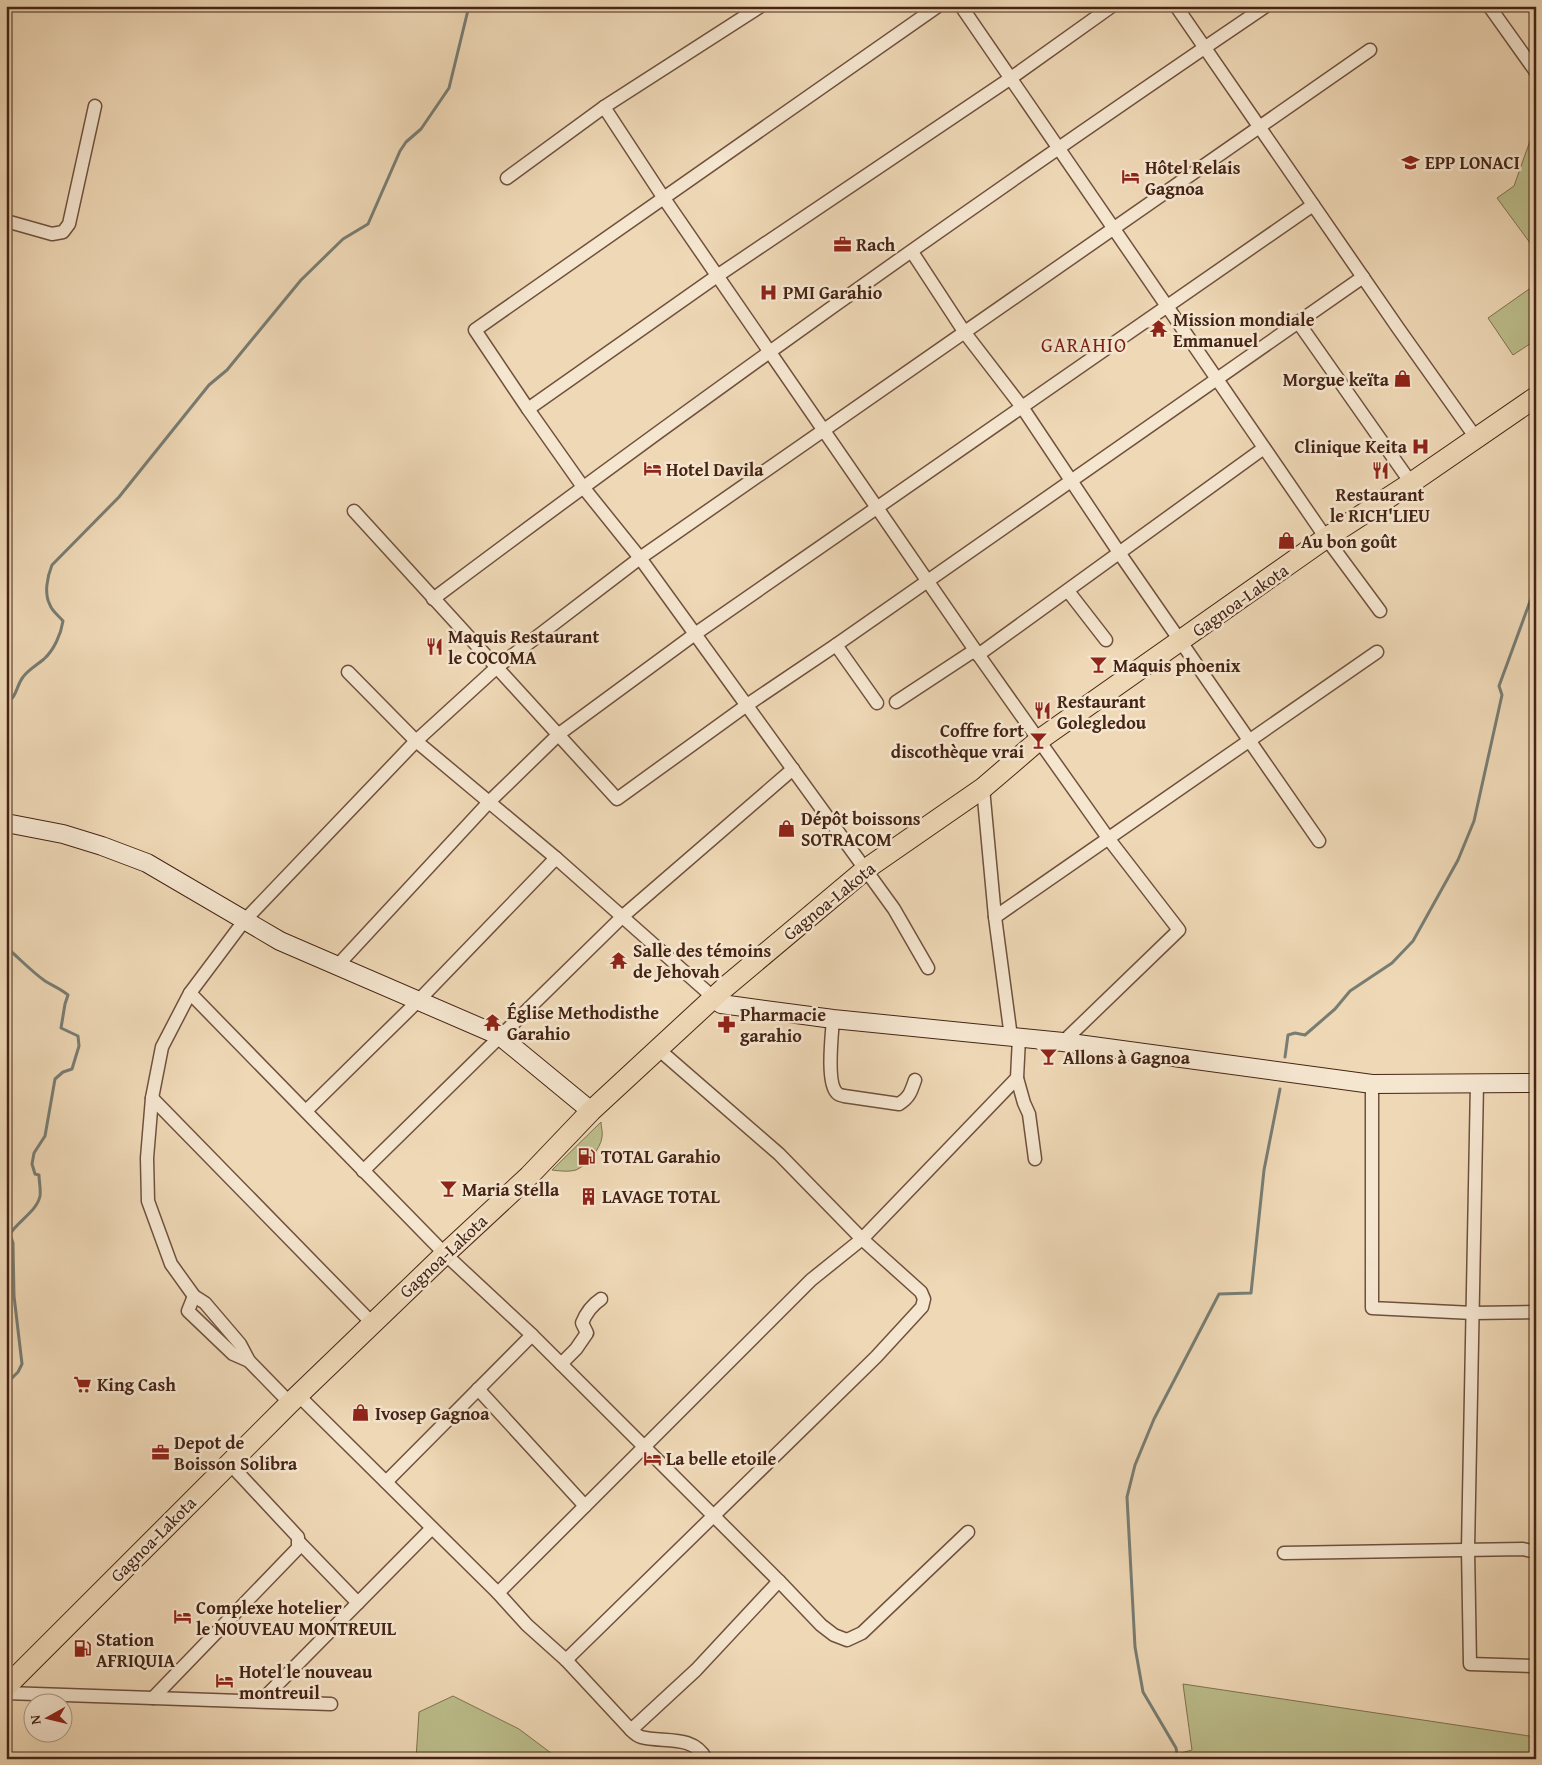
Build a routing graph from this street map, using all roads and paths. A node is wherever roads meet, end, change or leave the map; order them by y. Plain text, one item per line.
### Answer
1 (938, 6) edge
2 (961, 6) edge
3 (1112, 6) edge
4 (1176, 6) edge
5 (1266, 6) edge
6 (1489, 6) edge
7 (753, 8) edge
8 (1205, 48) junction
9 (1370, 50) dead end
10 (1536, 72) edge
11 (1011, 78) junction
12 (95, 106) dead end
13 (604, 107) junction
14 (1260, 127) junction
15 (1059, 149) junction
16 (506, 178) dead end
17 (663, 197) junction
18 (1313, 205) junction
19 (6, 221) edge
20 (1114, 229) junction
21 (912, 252) junction
22 (717, 276) junction
23 (1363, 277) junction
24 (1167, 306) junction
25 (1298, 322) junction
26 (965, 333) junction
27 (769, 351) junction
28 (1217, 379) junction
29 (1536, 397) edge
30 (1022, 407) junction
31 (528, 409) junction
32 (823, 431) junction
33 (1476, 438) junction
34 (1264, 448) junction
35 (1070, 480) junction
36 (1411, 483) junction
37 (583, 487) junction
38 (876, 508) junction
39 (354, 511) dead end
40 (1326, 538) junction
41 (1120, 554) junction
42 (640, 558) junction
43 (926, 581) junction
44 (1068, 591) junction
45 (433, 598) junction
46 (1380, 611) dead end
47 (695, 634) junction
48 (1106, 640) dead end
49 (1180, 642) junction
50 (836, 645) junction
51 (976, 652) junction
52 (1376, 652) dead end
53 (496, 668) junction
54 (348, 672) dead end
55 (896, 702) dead end
56 (877, 703) dead end
57 (747, 705) junction
58 (559, 734) junction
59 (1039, 740) junction
60 (1248, 740) junction
61 (416, 741) junction
62 (793, 769) junction
63 (983, 788) junction
64 (489, 802) junction
65 (6, 824) edge
66 (1108, 838) junction
67 (1318, 841) dead end
68 (556, 858) junction
69 (866, 869) junction
70 (622, 916) junction
71 (994, 917) junction
72 (244, 921) junction
73 (337, 966) junction
74 (928, 968) dead end
75 (190, 993) junction
76 (714, 998) junction
77 (419, 1000) junction
78 (833, 1019) junction
79 (500, 1036) junction
80 (1015, 1038) junction
81 (1063, 1042) junction
82 (658, 1048) junction
83 (1017, 1078) junction
84 (914, 1080) dead end
85 (1477, 1083) junction
86 (1536, 1083) edge
87 (1372, 1084) junction
88 (152, 1098) junction
89 (306, 1111) junction
90 (591, 1111) junction
91 (1035, 1159) dead end
92 (363, 1171) junction
93 (862, 1239) junction
94 (444, 1254) junction
95 (601, 1300) dead end
96 (1536, 1312) edge
97 (1473, 1313) junction
98 (372, 1323) junction
99 (532, 1335) junction
100 (561, 1364) junction
101 (478, 1389) junction
102 (294, 1399) junction
103 (644, 1447) junction
104 (228, 1463) junction
105 (386, 1482) junction
106 (585, 1506) junction
107 (713, 1515) junction
108 (432, 1528) junction
109 (968, 1532) dead end
110 (299, 1542) junction
111 (1468, 1549) junction
112 (1536, 1552) edge
113 (1284, 1553) dead end
114 (779, 1581) junction
115 (498, 1593) junction
116 (358, 1602) junction
117 (566, 1660) junction
118 (1536, 1666) edge
119 (6, 1687) edge
120 (6, 1693) edge
121 (153, 1698) junction
122 (261, 1701) junction
123 (331, 1704) dead end
124 (631, 1730) junction
125 (706, 1759) edge

1 - 17 street
2 - 11 street
3 - 11 street
4 - 8 street
5 - 8 street
6 - 10 street
7 - 13 street
8 - 14 street
8 - 15 street
9 - 14 street
11 - 15 street
11 - 22 street
12 - 19 street
13 - 16 street
13 - 17 street
14 - 18 street
14 - 20 street
15 - 20 street
15 - 21 street
17 - 22 street
17 - 31 street
18 - 23 street
18 - 24 street
20 - 24 street
20 - 26 street
21 - 26 street
21 - 27 street
22 - 27 street
22 - 31 street
23 - 25 street
23 - 33 street
24 - 28 street
24 - 30 street
25 - 28 street
25 - 36 street
26 - 30 street
26 - 32 street
27 - 32 street
27 - 37 street
28 - 34 street
28 - 35 street
29 - 33 main road, Gagnoa-Lakota
30 - 35 street
30 - 38 street
31 - 37 street
32 - 38 street
32 - 42 street
33 - 36 main road, Gagnoa-Lakota
34 - 40 street
34 - 41 street
35 - 41 street
35 - 43 street
36 - 40 main road, Gagnoa-Lakota
37 - 42 street
37 - 45 street
38 - 43 street
38 - 47 street
39 - 45 street
40 - 46 street
40 - 49 main road, Gagnoa-Lakota
41 - 44 street
41 - 49 street
42 - 47 street
42 - 53 street
43 - 50 street
43 - 51 street
44 - 48 street
44 - 51 street
45 - 53 street
47 - 57 street
47 - 58 street
49 - 59 main road, Gagnoa-Lakota
49 - 60 street
50 - 56 street
50 - 57 street
51 - 55 street
51 - 59 street
52 - 60 street
53 - 58 street
53 - 61 street
54 - 61 street
57 - 58 street
57 - 62 street
58 - 64 street
59 - 63 main road, Gagnoa-Lakota
59 - 66 street
60 - 66 street
60 - 67 street
61 - 64 street
61 - 72 street
62 - 69 street
62 - 70 street
63 - 69 main road, Gagnoa-Lakota
63 - 71 street
64 - 68 street
64 - 73 street
65 - 72 street
66 - 71 street
66 - 81 street
68 - 70 street
68 - 77 street
69 - 74 street
69 - 76 main road, Gagnoa-Lakota
70 - 76 street
70 - 79 street
71 - 80 street
72 - 73 street
72 - 75 street
73 - 77 street
75 - 88 street
75 - 89 street
76 - 78 street
76 - 82 main road, Gagnoa-Lakota
77 - 79 street
77 - 89 street
78 - 80 street
78 - 84 street
79 - 90 street
79 - 92 street
80 - 81 street
80 - 83 street
81 - 87 street
82 - 90 main road, Gagnoa-Lakota
82 - 93 street
83 - 91 street
83 - 93 street
85 - 86 street
85 - 87 street
85 - 97 street
87 - 97 street
88 - 98 street
88 - 102 street
89 - 92 street
90 - 94 main road, Gagnoa-Lakota
92 - 94 street
93 - 103 street
93 - 107 street
94 - 98 main road, Gagnoa-Lakota
94 - 99 street
95 - 100 street
96 - 97 street
97 - 111 street
98 - 102 main road, Gagnoa-Lakota
99 - 100 street
99 - 101 street
100 - 103 street
101 - 105 street
101 - 106 street
102 - 104 main road, Gagnoa-Lakota
102 - 105 street
103 - 106 street
103 - 107 street
104 - 110 street
104 - 119 main road, Gagnoa-Lakota
105 - 108 street
106 - 115 street
107 - 114 street
107 - 117 street
108 - 115 street
108 - 116 street
109 - 114 street
110 - 116 street
110 - 121 street
111 - 112 street
111 - 113 street
111 - 118 street
114 - 124 street
115 - 117 street
116 - 122 street
117 - 124 street
120 - 121 street
121 - 122 street
122 - 123 street
124 - 125 street

